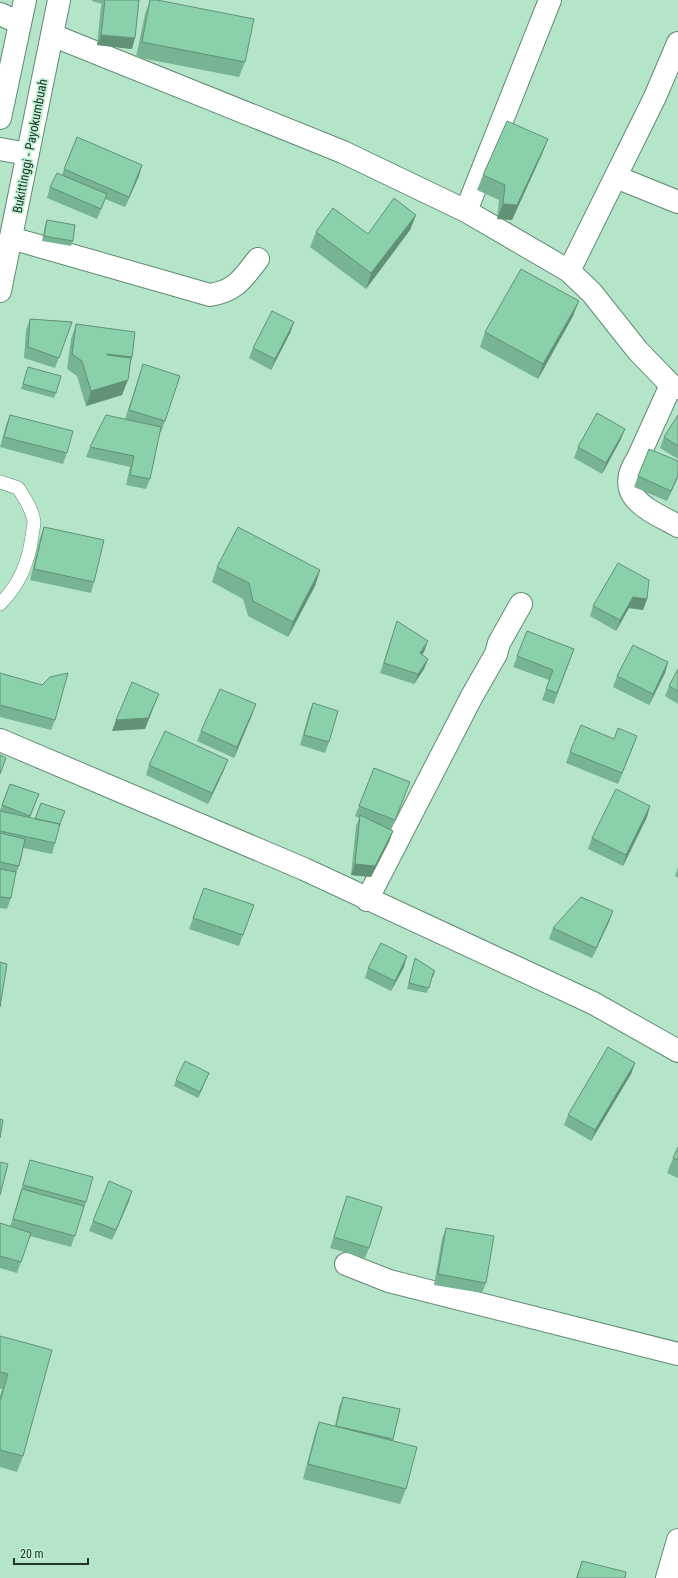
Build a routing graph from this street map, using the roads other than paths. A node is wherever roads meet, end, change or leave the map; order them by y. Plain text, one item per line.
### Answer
1 (25, 0) edge
2 (59, 0) edge
3 (550, 0) edge
4 (0, 14) edge
5 (20, 23) junction
6 (52, 35) junction
7 (678, 43) edge
8 (0, 118) edge
9 (0, 149) edge
10 (28, 154) junction
11 (616, 177) junction
12 (678, 202) edge
13 (466, 211) junction
14 (11, 238) junction
15 (258, 259) dead end
16 (569, 271) junction
17 (0, 291) edge
18 (674, 387) edge
19 (0, 482) edge
20 (678, 526) edge
21 (0, 604) edge
22 (521, 604) dead end
23 (0, 740) edge
24 (367, 900) junction
25 (678, 1051) edge
26 (346, 1264) dead end
27 (678, 1354) edge
28 (678, 1540) edge
29 (667, 1578) edge

1 - 5 main road
2 - 6 main road, Bukittinggi - Payokumbuah
3 - 13 main road
4 - 5 main road
5 - 8 main road
6 - 10 main road, Bukittinggi - Payokumbuah
6 - 13 main road
7 - 11 main road
9 - 10 main road
10 - 14 main road, Bukittinggi - Payokumbuah
11 - 12 main road
11 - 16 main road
13 - 16 main road
14 - 15 main road
14 - 17 main road, Bukittinggi - Payokumbuah
16 - 18 main road
18 - 20 main road
19 - 21 lane
22 - 24 main road
23 - 24 main road
24 - 25 main road
26 - 27 main road
28 - 29 main road

